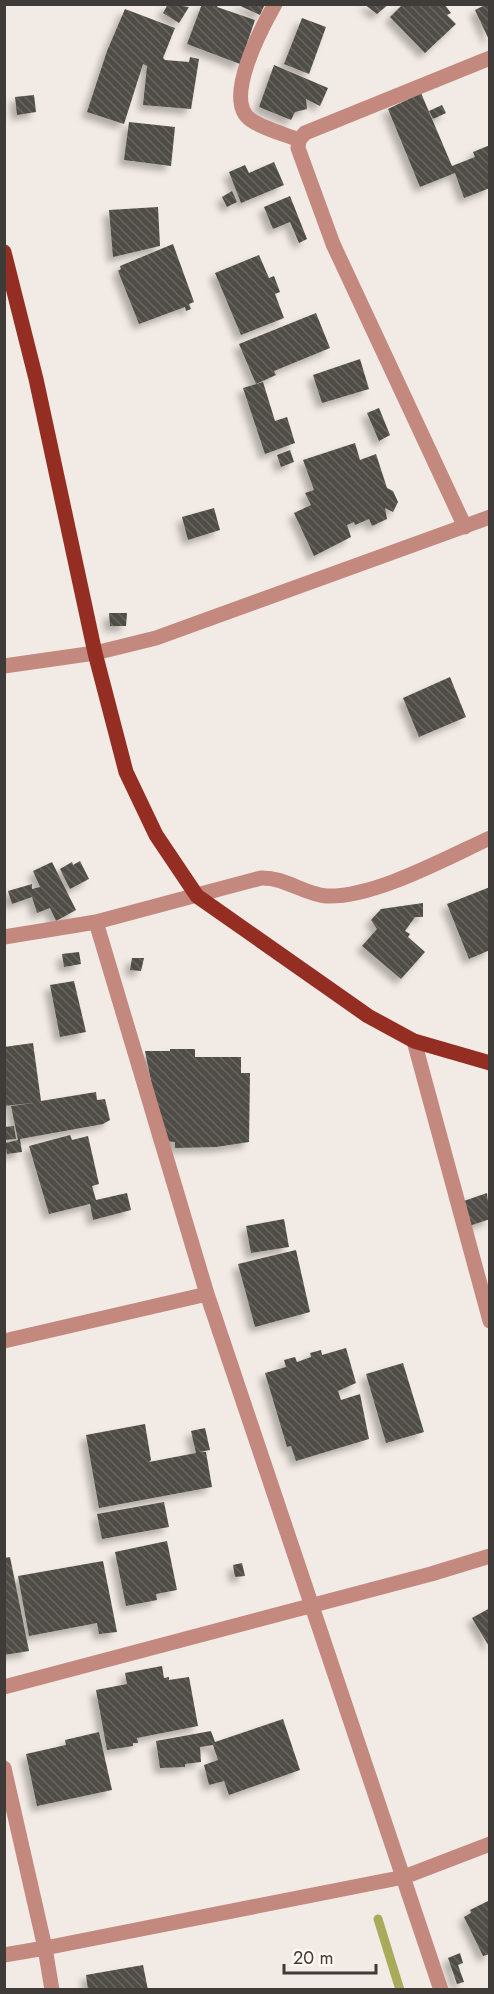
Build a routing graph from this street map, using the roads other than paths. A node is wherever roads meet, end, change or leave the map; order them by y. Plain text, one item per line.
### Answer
1 (275, 4) edge
2 (489, 58) edge
3 (299, 140) junction
4 (4, 252) edge
5 (489, 517) edge
6 (465, 527) junction
7 (95, 653) junction
8 (4, 666) edge
9 (489, 838) edge
10 (197, 896) junction
11 (96, 922) junction
12 (4, 937) edge
13 (414, 1041) junction
14 (489, 1063) edge
15 (207, 1294) junction
16 (489, 1321) edge
17 (4, 1341) edge
18 (489, 1556) edge
19 (310, 1604) junction
20 (4, 1687) edge
21 (4, 1768) edge
22 (489, 1844) edge
23 (404, 1877) junction
24 (45, 1948) junction
25 (4, 1955) edge
26 (52, 1989) edge
27 (441, 1989) edge

1 - 3 street
2 - 3 street
3 - 6 street
4 - 7 main road
5 - 6 street
6 - 7 street
7 - 8 street
7 - 10 main road
9 - 10 street
10 - 11 street
10 - 13 main road
11 - 12 street
11 - 15 street
13 - 14 main road
13 - 16 street
15 - 17 street
15 - 19 street
18 - 19 street
19 - 20 street
19 - 23 street
21 - 24 street
22 - 23 street
23 - 24 street
23 - 27 street
24 - 25 street
24 - 26 street

